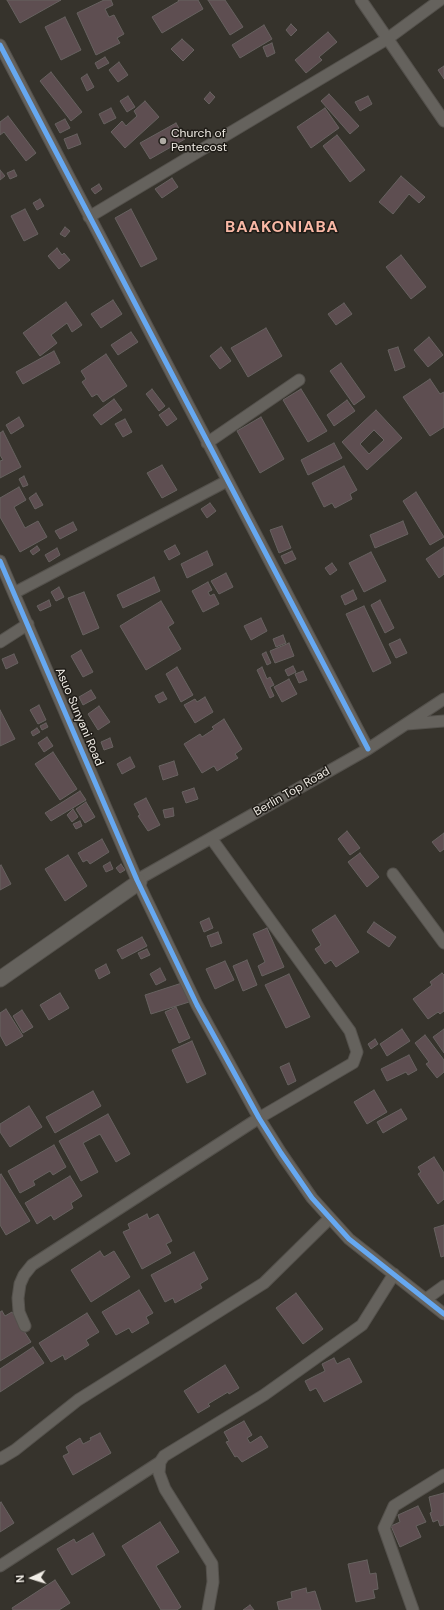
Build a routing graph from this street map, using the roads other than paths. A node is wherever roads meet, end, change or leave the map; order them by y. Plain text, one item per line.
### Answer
1 (361, 0) edge
2 (437, 1) edge
3 (387, 39) junction
4 (0, 45) edge
5 (444, 121) edge
6 (90, 216) junction
7 (299, 380) dead end
8 (207, 443) junction
9 (227, 480) junction
10 (0, 561) edge
11 (14, 593) junction
12 (28, 624) junction
13 (0, 642) edge
14 (444, 699) edge
15 (444, 721) edge
16 (406, 724) junction
17 (368, 749) junction
18 (212, 838) junction
19 (393, 874) dead end
20 (138, 881) junction
21 (444, 943) edge
22 (0, 979) edge
23 (259, 1118) junction
24 (330, 1218) junction
25 (394, 1274) junction
26 (444, 1286) edge
27 (426, 1299) junction
28 (444, 1314) edge
29 (25, 1326) dead end
30 (0, 1459) edge
31 (160, 1462) junction
32 (444, 1475) edge
33 (0, 1566) edge
34 (208, 1610) edge
35 (412, 1610) edge

1 - 3 street
2 - 3 street
3 - 5 street
3 - 6 street
4 - 6 street
6 - 8 street
7 - 8 street
8 - 9 street
9 - 11 street
9 - 17 street
10 - 11 street, Asuo Sunyani Road
11 - 12 street, Asuo Sunyani Road
12 - 13 street
12 - 20 street, Asuo Sunyani Road
14 - 16 street, Berlin Top Road
15 - 16 street
16 - 17 street, Berlin Top Road
17 - 18 street, Berlin Top Road
18 - 20 street, Berlin Top Road
18 - 23 street
19 - 21 street
20 - 22 street, Berlin Top Road
20 - 23 street, Asuo Sunyani Road
23 - 24 street, Asuo Sunyani Road
23 - 29 street
24 - 25 street, Asuo Sunyani Road
24 - 30 street
25 - 27 street, Asuo Sunyani Road
25 - 31 street
26 - 27 street
27 - 28 street, Asuo Sunyani Road
31 - 33 street
31 - 34 street
32 - 35 street

